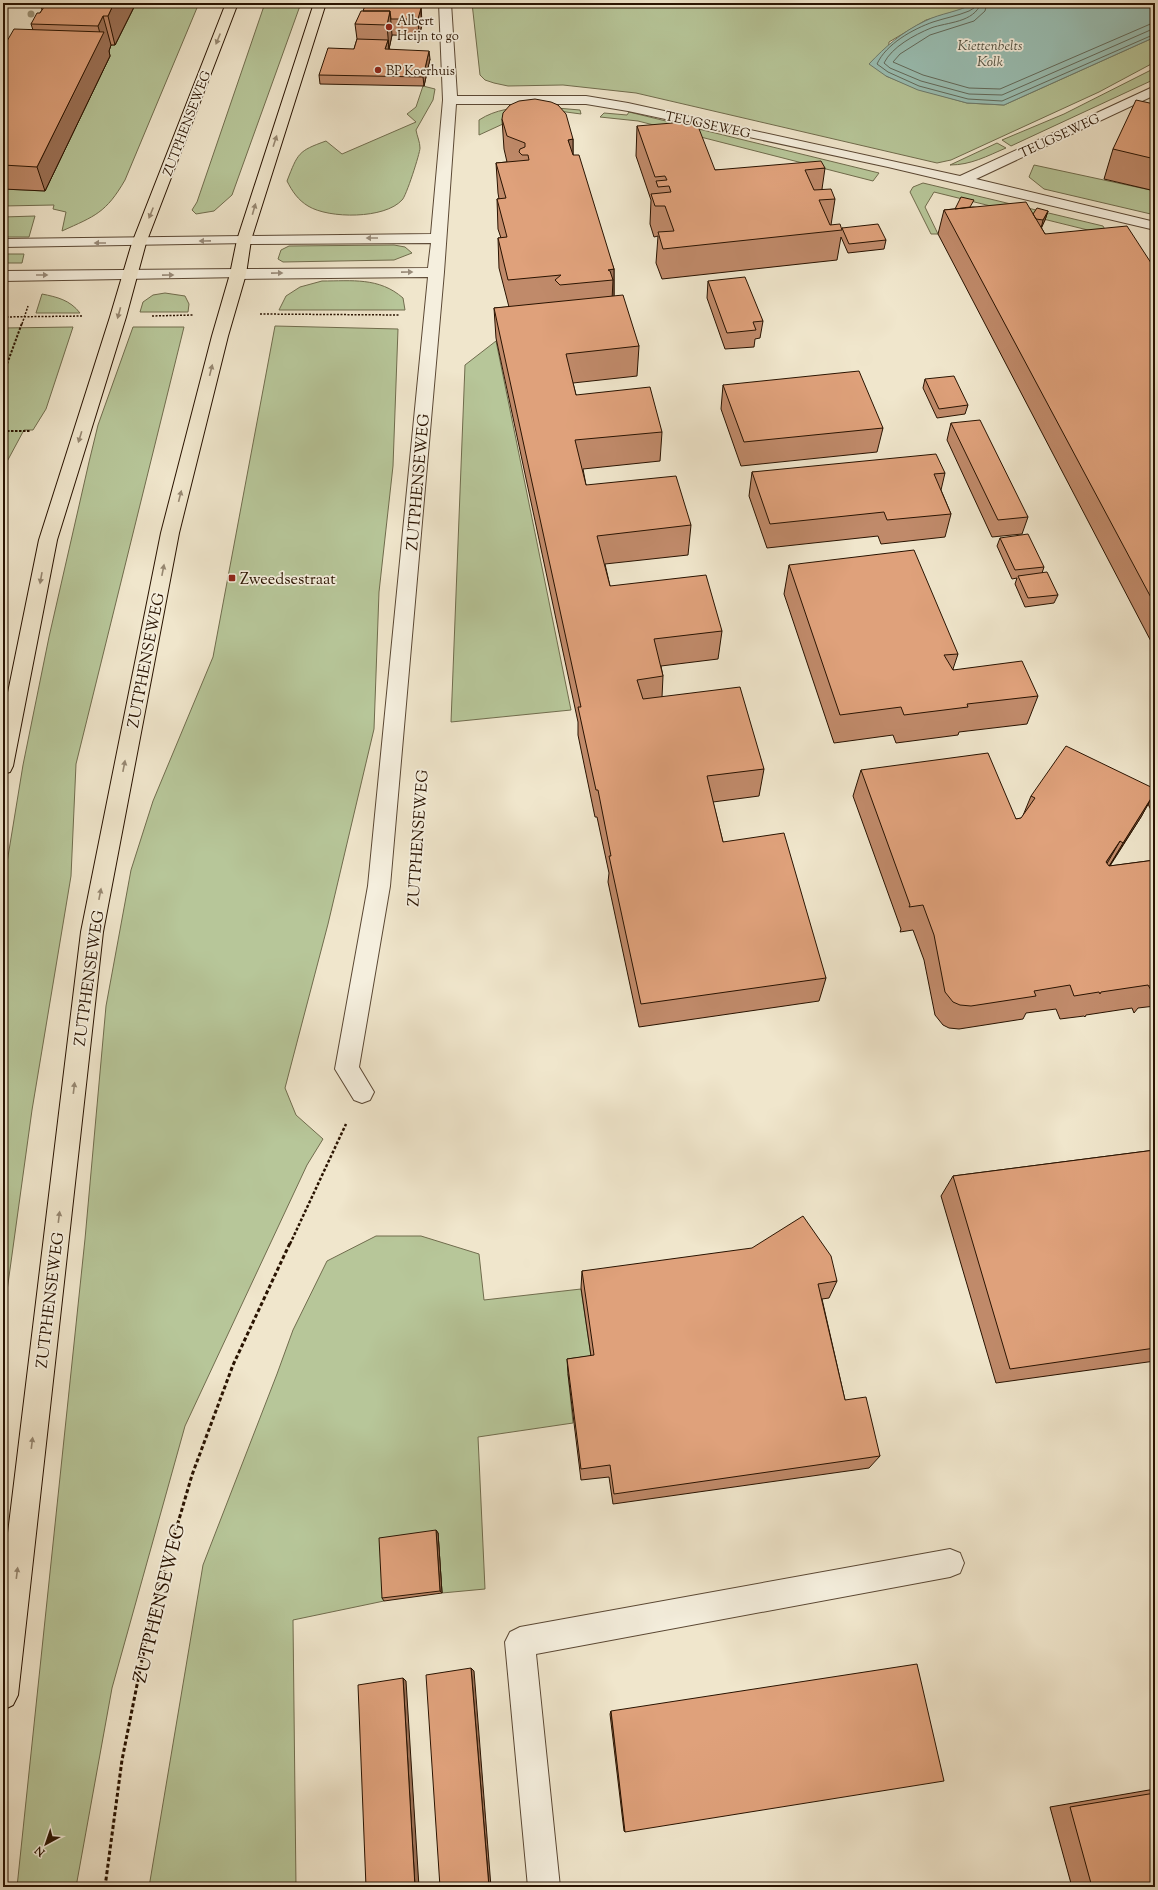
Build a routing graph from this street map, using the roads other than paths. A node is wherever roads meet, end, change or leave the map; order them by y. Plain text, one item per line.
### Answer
1 (232, 3) edge
2 (320, 3) edge
3 (445, 3) edge
4 (1155, 90) edge
5 (450, 100) junction
6 (963, 180) junction
7 (1155, 226) edge
8 (439, 238) junction
9 (244, 240) junction
10 (3, 243) edge
11 (139, 243) junction
12 (436, 272) junction
13 (238, 274) junction
14 (3, 276) edge
15 (129, 276) junction
16 (3, 766) edge
17 (362, 1092) road end
18 (950, 1563) dead end
19 (3, 1695) edge
20 (544, 1887) edge

1 -> 11 main road, ZUTPHENSEWEG
9 -> 2 main road, ZUTPHENSEWEG
3 - 5 street, ZUTPHENSEWEG
4 - 6 street, TEUGSEWEG
5 - 6 street, TEUGSEWEG
5 - 8 street, ZUTPHENSEWEG
6 - 7 street, TEUGSEWEG
8 -> 9 street
8 - 12 street, ZUTPHENSEWEG
9 -> 11 street
9 - 13 main road, ZUTPHENSEWEG
11 -> 10 street
11 - 15 main road, ZUTPHENSEWEG
13 -> 12 street
12 - 17 street, ZUTPHENSEWEG
15 -> 13 street
19 -> 13 main road, ZUTPHENSEWEG
14 -> 15 street
15 -> 16 main road, ZUTPHENSEWEG
18 - 20 street

